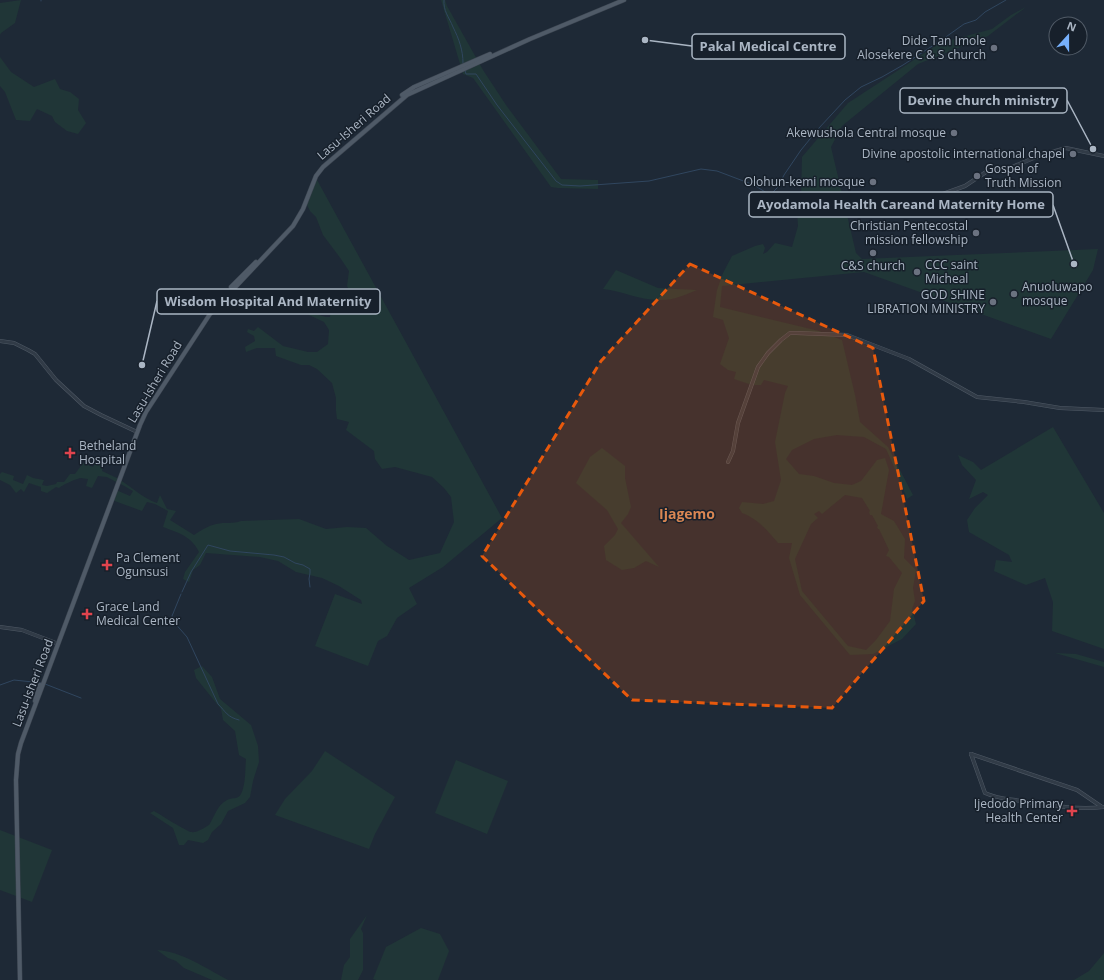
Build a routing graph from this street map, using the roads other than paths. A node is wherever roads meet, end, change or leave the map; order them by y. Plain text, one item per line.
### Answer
1 (621, 0) edge
2 (1104, 156) edge
3 (918, 203) dead end
4 (191, 340) junction
5 (0, 341) edge
6 (1104, 410) edge
7 (135, 431) junction
8 (728, 462) dead end
9 (83, 572) junction
10 (0, 628) edge
11 (56, 644) junction
12 (42, 684) junction
13 (1092, 801) junction
14 (1103, 807) edge
15 (1092, 808) junction
16 (19, 980) edge

1 - 4 main road, Lasu-Isheri Road
2 - 3 street
4 - 7 main road, Lasu-Isheri Road
4 - 9 main road, Lasu-Isheri Road
5 - 7 street
6 - 8 street
7 - 9 main road, Lasu-Isheri Road
9 - 11 main road, Lasu-Isheri Road
9 - 12 main road, Lasu-Isheri Road
10 - 11 street
11 - 12 main road, Lasu-Isheri Road
12 - 16 main road, Lasu-Isheri Road
13 - 14 street
13 - 15 street
13 - 15 street
14 - 15 street

